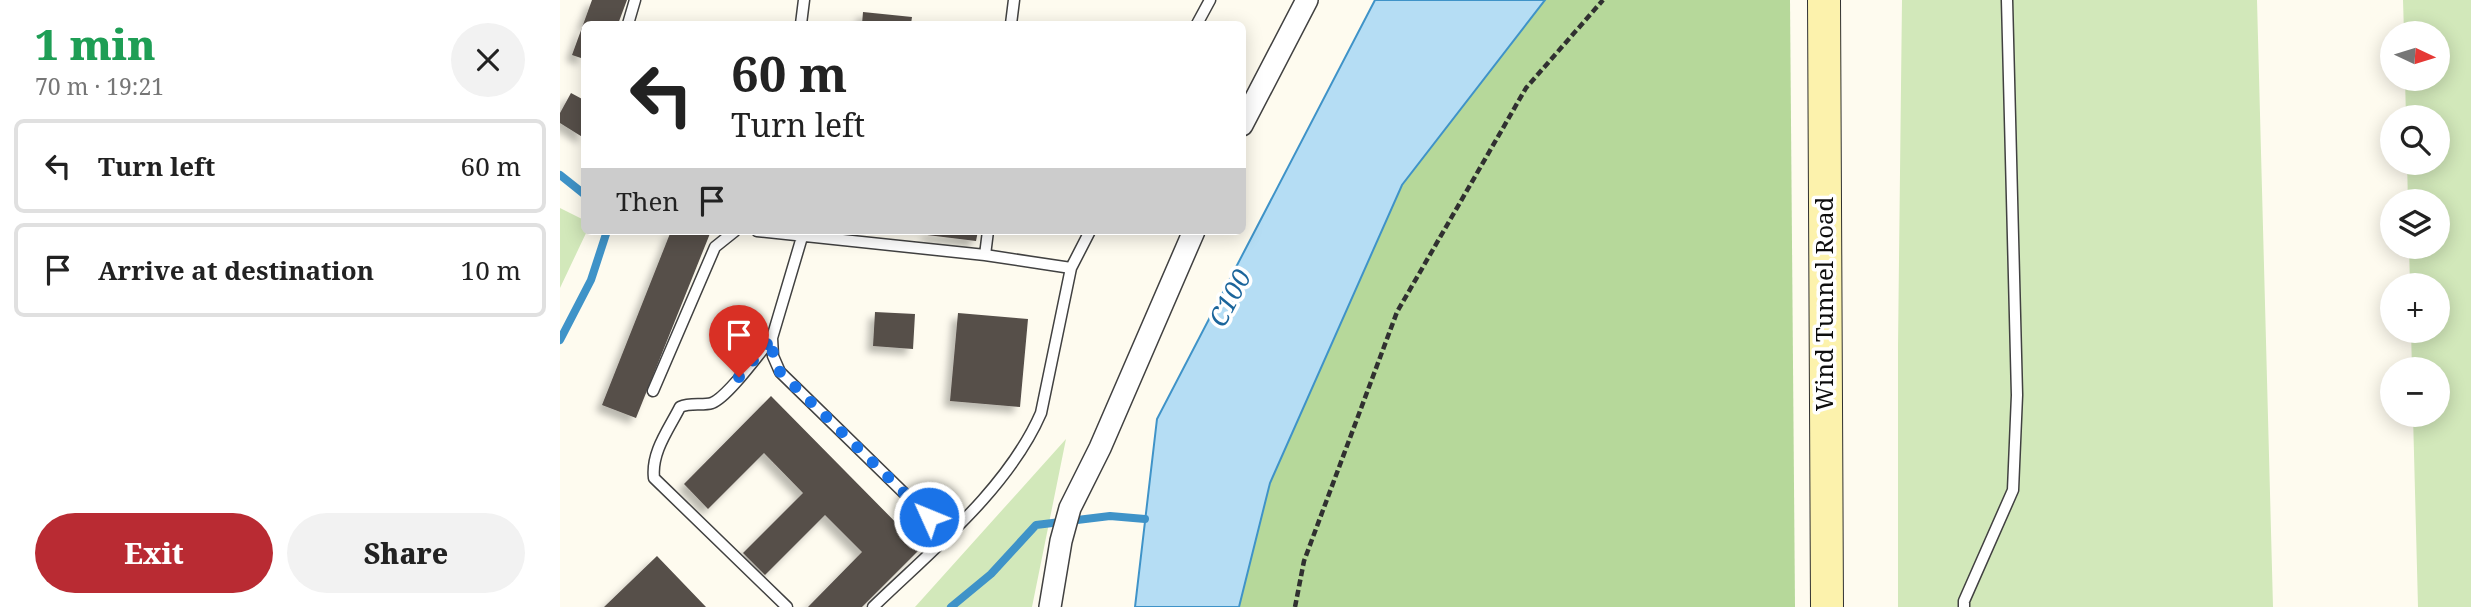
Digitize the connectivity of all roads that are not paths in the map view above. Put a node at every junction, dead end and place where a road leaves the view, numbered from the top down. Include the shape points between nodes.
1 (635, 0) edge
2 (804, 0) edge
3 (1014, 0) edge
4 (1210, 0) edge
5 (1307, 0) edge
6 (1824, 0) edge
7 (2007, 0) edge
8 (629, 21) edge
9 (802, 21) edge
10 (1011, 21) edge
11 (1199, 21) edge
12 (1246, 117) edge
13 (730, 235) edge
14 (793, 235) edge
15 (988, 235) edge
16 (1088, 235) edge
17 (1192, 235) edge
18 (802, 237) junction
19 (985, 255) junction
20 (1071, 268) junction
21 (772, 338) junction
22 (653, 391) dead end
23 (947, 535) junction
24 (787, 607) edge
25 (873, 607) edge
26 (1049, 607) edge
27 (1827, 607) edge
28 (1964, 607) edge

1 - 8 lane
2 - 9 lane
3 - 10 lane
4 - 11 lane
5 - 12 street
6 - 27 street, Wind Tunnel Road
7 - 28 lane via 2017,395 2013,490
13 - 22 lane via 715,247
14 - 18 lane
15 - 19 lane
16 - 20 lane
17 - 26 street via 1070,508
18 - 19 lane
18 - 21 lane
19 - 20 lane
20 - 23 lane via 1041,413 1033,431 1000,481
21 - 23 lane via 780,372
21 - 24 lane via 723,396 712,403 680,407 653,468 654,478
23 - 25 lane

